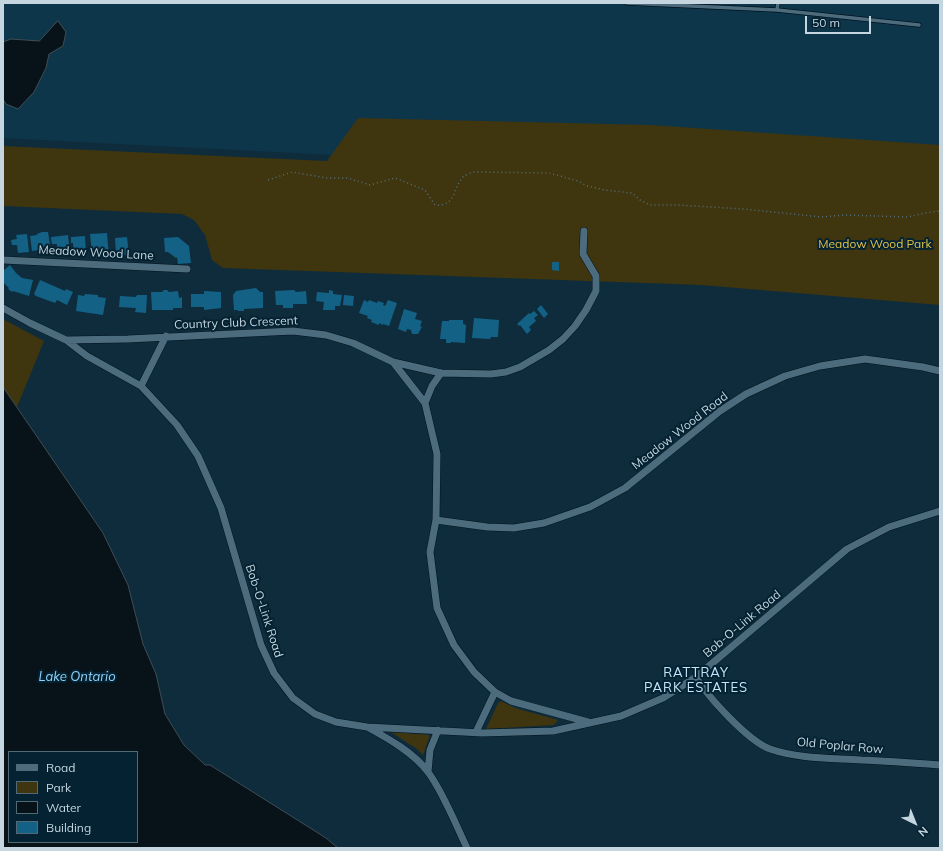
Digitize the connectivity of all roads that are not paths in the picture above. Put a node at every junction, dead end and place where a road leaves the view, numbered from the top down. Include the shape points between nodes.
1 (627, 3) edge
2 (778, 3) edge
3 (777, 10) junction
4 (919, 25) dead end
5 (584, 231) dead end
6 (3, 260) edge
7 (187, 269) dead end
8 (3, 308) edge
9 (166, 336) junction
10 (66, 340) junction
11 (393, 362) junction
12 (940, 371) edge
13 (441, 373) junction
14 (141, 386) junction
15 (425, 403) junction
16 (940, 511) edge
17 (436, 520) junction
18 (696, 678) junction
19 (494, 692) junction
20 (590, 723) junction
21 (367, 727) junction
22 (438, 730) junction
23 (476, 732) junction
24 (940, 765) edge
25 (428, 772) junction
26 (467, 848) edge

1 - 3 lane
2 - 3 lane
3 - 4 lane
5 - 13 street via 582,254 596,276 596,291 586,310 563,339 520,367 506,372
6 - 7 street, Meadow Wood Lane
8 - 10 street
9 - 10 street, Country Club Crescent
9 - 11 street, Country Club Crescent via 293,331 326,335 354,343
9 - 14 street
10 - 14 street, Bob-O-Link Road via 87,356
11 - 13 street
11 - 15 street, Country Club Crescent
12 - 17 street, Meadow Wood Road via 865,359 820,366 785,376 746,394 720,411 625,488 590,506 544,524 514,528
13 - 15 street
14 - 21 street, Bob-O-Link Road via 177,425 198,456 221,508 261,645 274,673 293,698 315,714 336,722
15 - 17 street, Country Club Crescent via 437,454
16 - 18 street, Bob-O-Link Road via 889,527 847,549
17 - 19 street, Country Club Crescent via 430,552 437,608 454,645 474,672
18 - 20 street, Bob-O-Link Road via 641,708 621,716
18 - 24 street, Old Poplar Row via 725,713 748,735 769,748 803,757
19 - 20 street, Country Club Crescent via 511,701
19 - 23 street
20 - 23 street, Bob-O-Link Road via 553,731
21 - 22 street, Bob-O-Link Road
21 - 25 street via 415,758
22 - 23 street, Bob-O-Link Road
22 - 25 street via 430,750
25 - 26 street

